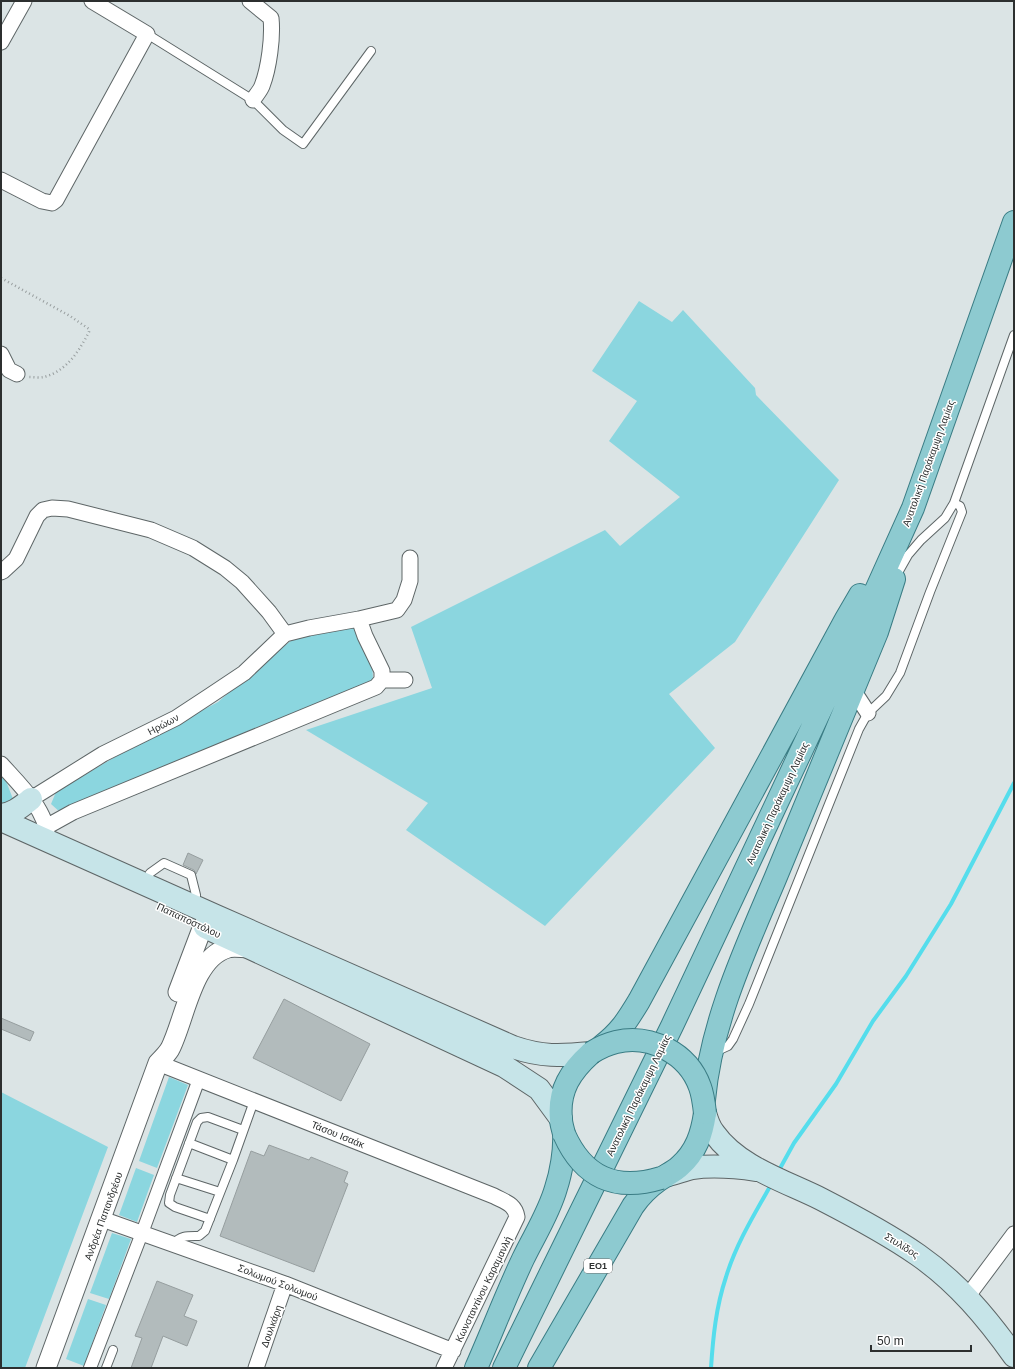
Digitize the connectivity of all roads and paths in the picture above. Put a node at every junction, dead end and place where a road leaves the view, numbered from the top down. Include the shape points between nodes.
1 (24, 1) edge
2 (92, 1) edge
3 (250, 1) edge
4 (147, 34) junction
5 (1, 42) edge
6 (371, 51) dead end
7 (253, 100) junction
8 (1, 180) edge
9 (1014, 222) edge
10 (1, 278) edge
11 (1014, 336) edge
12 (1, 354) edge
13 (16, 374) joint
14 (954, 503) junction
15 (913, 508) junction
16 (410, 558) dead end
17 (1, 572) edge
18 (894, 579) junction
19 (359, 620) junction
20 (285, 634) junction
21 (382, 680) junction
22 (404, 680) dead end
23 (853, 690) junction
24 (868, 713) junction
25 (1, 764) edge
26 (31, 799) junction
27 (1, 814) edge
28 (1, 820) edge
29 (1, 832) edge
30 (45, 839) junction
31 (150, 873) dead end
32 (196, 895) dead end
33 (209, 921) junction
34 (249, 948) junction
35 (597, 1050) junction
36 (712, 1053) junction
37 (158, 1063) junction
38 (198, 1079) junction
39 (254, 1101) junction
40 (704, 1107) junction
41 (562, 1126) junction
42 (243, 1130) junction
43 (189, 1143) junction
44 (233, 1160) junction
45 (761, 1171) junction
46 (664, 1176) junction
47 (176, 1178) junction
48 (220, 1192) junction
49 (516, 1210) joint
50 (102, 1219) junction
51 (210, 1219) junction
52 (142, 1233) junction
53 (1014, 1234) edge
54 (173, 1244) junction
55 (285, 1284) junction
56 (967, 1298) junction
57 (113, 1350) dead end
58 (453, 1351) junction
59 (1014, 1356) edge
60 (46, 1368) edge
61 (90, 1368) edge
62 (106, 1368) edge
63 (256, 1368) edge
64 (444, 1368) edge
65 (476, 1368) edge
66 (504, 1368) edge
67 (539, 1368) edge

1 - 5 street
2 - 4 street
3 - 7 street via 271,18 272,27 262,87
4 - 7 lane
4 - 8 street via 56,200 52,203 42,201
6 - 7 lane via 303,144 283,130
9 - 15 main road, Ανατολική Παράκαμψη Λαμίας
10 - 13 path via 89,329 81,349 61,369 44,377
11 - 14 lane
12 - 13 street via 9,370
14 - 18 lane via 944,518 908,555
14 - 24 lane via 960,506 962,512 900,673 886,696
15 - 18 main road
15 - 35 main road via 846,619 639,1002 620,1031
15 - 66 main road, Ανατολική Παράκαμψη Λαμίας via 672,1026
16 - 19 street via 410,581 404,600 397,610
17 - 20 street via 16,559 37,516 43,510 68,509 151,530 193,548 242,582
18 - 23 main road via 877,632
19 - 20 street
19 - 21 street via 382,671
20 - 26 street, Ηρώων via 244,673 176,718 103,754
21 - 22 street
21 - 30 street via 376,687 343,702 73,812
23 - 24 street
23 - 36 main road via 730,988
24 - 36 lane via 859,729 740,1025 728,1046
25 - 26 street
26 - 27 main road via 17,810
26 - 30 street via 41,814
28 - 30 main road, Παπαποστόλου
29 - 30 main road, Παπαποστόλου
30 - 33 main road, Παπαποστόλου
31 - 32 lane via 164,863 191,875
33 - 34 main road, Παπαποστόλου
33 - 35 main road, Παπαποστόλου via 311,958 531,1053 553,1055
33 - 37 street, Ανδρέα Παπανδρέου via 158,1046
34 - 37 street, Ανδρέα Παπανδρέου via 229,947 205,963 170,1049
34 - 41 main road, Παπαποστόλου via 504,1066 539,1089 555,1109
35 - 40 main road, ΕΟ1, bridge via 616,1042 631,1040 645,1041 666,1048 684,1061 693,1073 700,1086
35 - 41 main road, ΕΟ1 via 577,1066 567,1082 561,1100
36 - 40 main road
37 - 38 street, Τάσου Ισαάκ
37 - 50 street, Ανδρέα Παπανδρέου
38 - 39 street, Τάσου Ισαάκ
38 - 52 street
39 - 42 lane
39 - 49 street, Τάσου Ισαάκ via 494,1196
40 - 45 main road, Στυλίδος / ΕΟ1 via 714,1133 722,1143
40 - 46 main road, ΕΟ1 via 703,1129 698,1143 680,1167
41 - 46 main road, ΕΟ1, bridge via 571,1149 581,1163 595,1173 627,1184 644,1183
41 - 65 main road, ΕΟ1 via 561,1170 556,1188
42 - 43 lane via 208,1117 201,1118 196,1122
42 - 44 lane
43 - 44 lane
43 - 47 lane
44 - 48 lane
45 - 46 main road, Στυλίδος / ΕΟ1 via 710,1167 691,1168
45 - 56 main road, Στυλίδος / ΕΟ1 via 891,1237 932,1265
46 - 67 main road, ΕΟ1 via 633,1206
47 - 48 lane
47 - 51 lane via 170,1203
48 - 51 lane
49 - 58 street, Κωνσταντίνου Καραμανλή via 517,1217
50 - 52 street, Σολωμού Σολωμού
50 - 60 street, Ανδρέα Παπανδρέου
51 - 54 lane via 199,1236 178,1238
52 - 54 street, Σολωμού Σολωμού
52 - 61 street
53 - 56 street
54 - 55 street, Σολωμού Σολωμού
55 - 58 street, Σολωμού Σολωμού
55 - 63 street, Δουλκάρη
56 - 59 main road, Στυλίδος / ΕΟ1
57 - 62 lane
58 - 64 street, Κωνσταντίνου Καραμανλή

